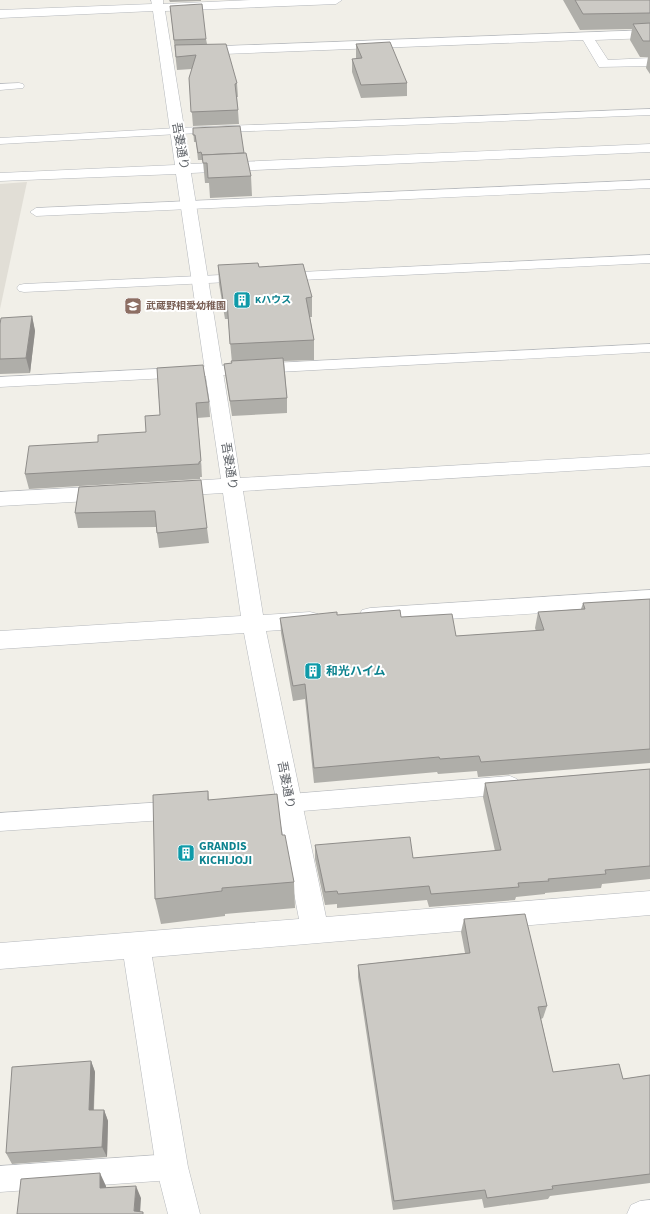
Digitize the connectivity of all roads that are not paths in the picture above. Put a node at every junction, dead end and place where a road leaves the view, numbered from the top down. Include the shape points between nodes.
1 (336, 0) edge
2 (271, 1) edge
3 (157, 4) edge
4 (0, 14) edge
5 (650, 34) edge
6 (587, 37) junction
7 (165, 53) junction
8 (650, 62) edge
9 (19, 86) dead end
10 (0, 87) edge
11 (650, 112) edge
12 (178, 131) junction
13 (0, 141) edge
14 (650, 148) edge
15 (184, 168) junction
16 (0, 177) edge
17 (650, 184) edge
18 (188, 205) junction
19 (36, 212) dead end
20 (650, 259) edge
21 (272, 277) edge
22 (256, 278) edge
23 (200, 280) junction
24 (24, 288) dead end
25 (650, 348) edge
26 (215, 371) junction
27 (0, 382) edge
28 (650, 460) edge
29 (232, 485) junction
30 (155, 490) edge
31 (124, 492) edge
32 (0, 499) edge
33 (650, 598) edge
34 (253, 624) junction
35 (0, 640) edge
36 (532, 783) edge
37 (290, 803) junction
38 (258, 805) edge
39 (196, 809) edge
40 (0, 822) edge
41 (650, 903) edge
42 (315, 930) junction
43 (136, 945) junction
44 (0, 956) edge
45 (172, 1167) junction
46 (0, 1179) edge
47 (650, 1213) edge
48 (184, 1214) edge
49 (640, 1214) edge

1 - 2 street
2 - 3 street
3 - 4 street
3 - 7 street, 吾妻通り
5 - 6 street
6 - 7 street
6 - 8 street via 604,64
7 - 12 street, 吾妻通り
9 - 10 lane
11 - 12 lane
12 - 13 lane
12 - 15 street, 吾妻通り
14 - 15 street
15 - 16 street
15 - 18 street, 吾妻通り
17 - 18 lane
18 - 19 lane
18 - 23 street, 吾妻通り
20 - 21 lane
22 - 23 lane
23 - 24 lane
23 - 26 street, 吾妻通り
25 - 26 lane
26 - 27 lane
26 - 29 street, 吾妻通り
28 - 29 street
29 - 30 street
29 - 34 street, 吾妻通り
31 - 32 street
33 - 34 street
34 - 35 street
34 - 37 street, 吾妻通り
36 - 37 lane
37 - 38 lane
37 - 42 street, 吾妻通り
39 - 40 lane
41 - 42 street
42 - 43 street
43 - 44 street
43 - 45 street
45 - 46 lane
45 - 48 street
47 - 49 lane

